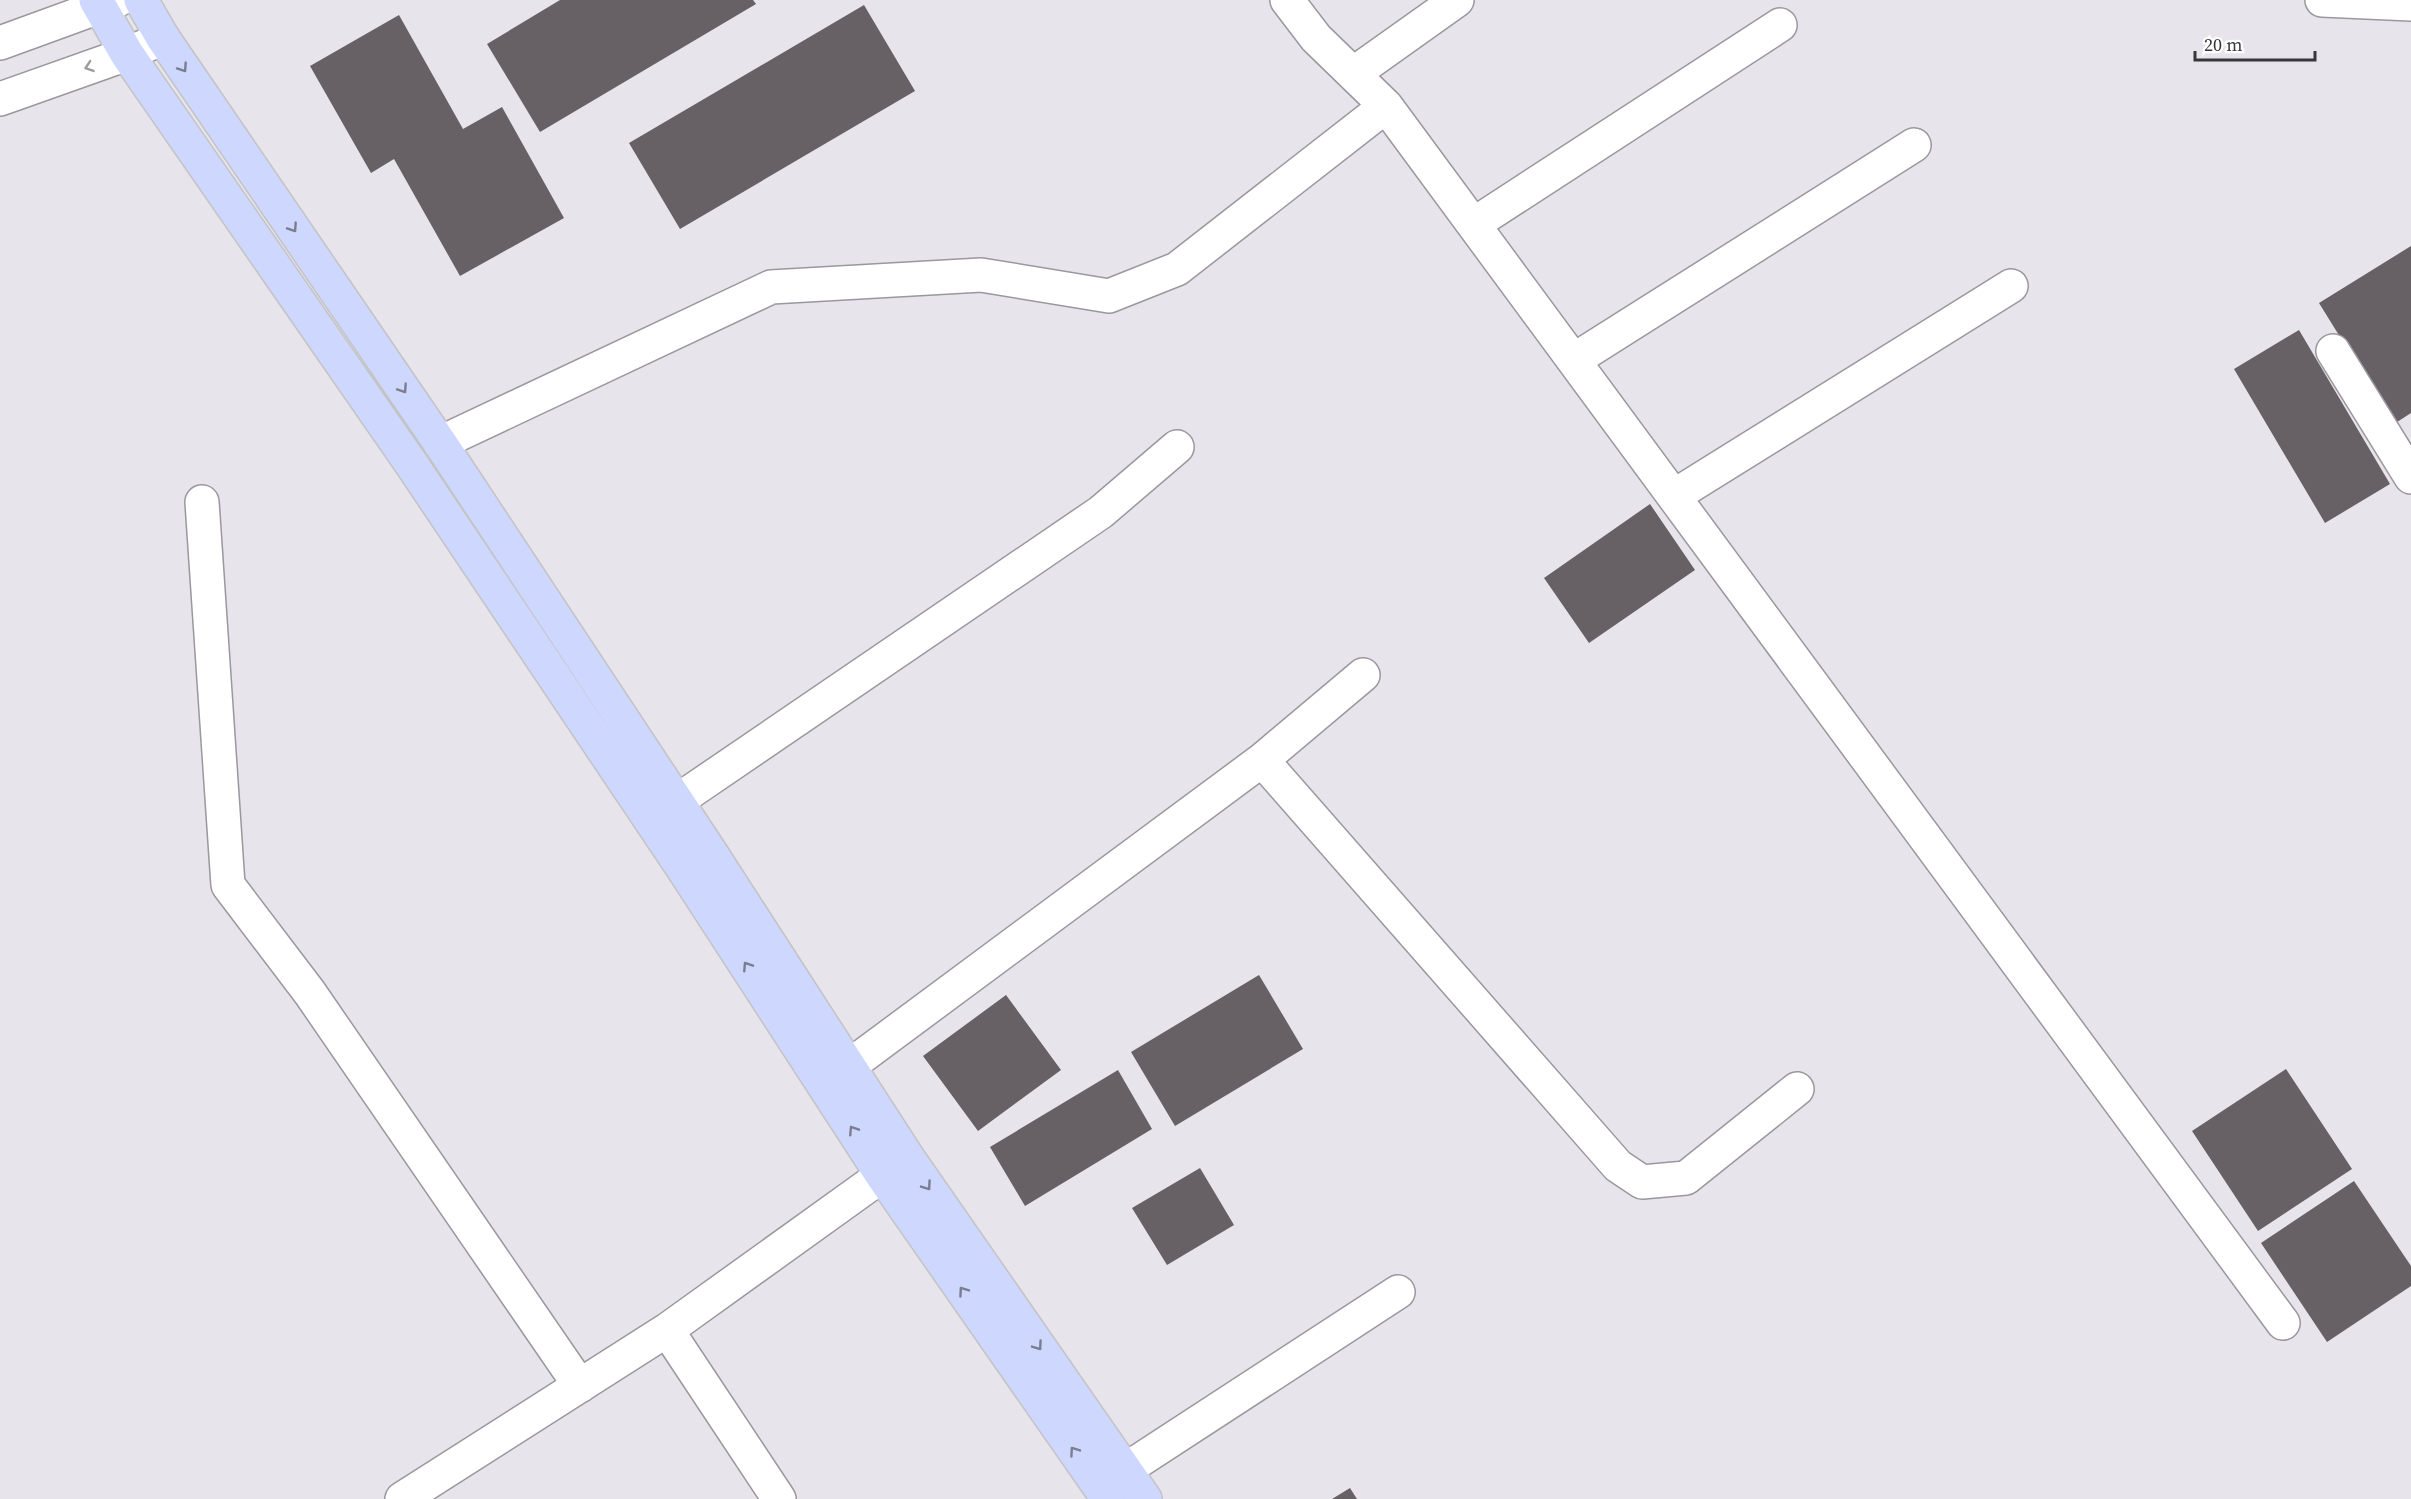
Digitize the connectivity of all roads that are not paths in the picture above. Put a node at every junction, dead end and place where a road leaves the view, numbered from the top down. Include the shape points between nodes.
1 (141, 0) edge
2 (1287, 0) edge
3 (1457, 0) edge
4 (2322, 0) edge
5 (104, 2) edge
6 (2411, 4) edge
7 (1780, 25) dead end
8 (163, 38) junction
9 (0, 42) edge
10 (127, 54) junction
11 (1353, 74) junction
12 (0, 99) edge
13 (1386, 106) junction
14 (1914, 145) dead end
15 (1474, 224) junction
16 (2011, 286) dead end
17 (2333, 351) dead end
18 (1574, 360) junction
19 (1177, 447) dead end
20 (443, 448) junction
21 (410, 462) junction
22 (2411, 477) edge
23 (1674, 496) junction
24 (202, 502) dead end
25 (1363, 675) dead end
26 (1262, 760) junction
27 (676, 801) junction
28 (838, 1069) junction
29 (1797, 1089) dead end
30 (895, 1166) junction
31 (1398, 1292) dead end
32 (2283, 1323) dead end
33 (667, 1330) junction
34 (580, 1386) junction
35 (1125, 1470) junction
36 (402, 1499) edge
37 (779, 1499) edge
38 (1108, 1499) edge
39 (1145, 1499) edge

1 - 8 main road
2 - 11 street via 1316,38
3 - 11 street
4 - 6 street
5 - 9 street
5 - 10 main road
7 - 15 street
8 - 10 street
8 -> 20 main road
10 -> 12 street
10 - 21 main road
11 - 13 street
13 - 15 street
13 - 20 street via 1177,269 1109,296 981,274 771,287
14 - 18 street
15 - 18 street
16 - 23 street
17 - 22 street
18 - 23 street
19 - 27 street via 1101,512
20 - 21 main road
20 - 27 main road
20 - 28 main road
28 -> 21 main road via 682,867
23 - 32 street
24 - 34 street via 228,885 310,993
25 - 26 street
26 - 28 street
26 - 29 street via 1618,1166 1642,1182 1686,1178
27 - 28 main road
28 - 30 main road
30 - 33 street
30 -> 35 main road
38 -> 30 main road
31 - 35 street
33 - 34 street
33 - 37 street
34 - 36 street
35 - 39 main road

